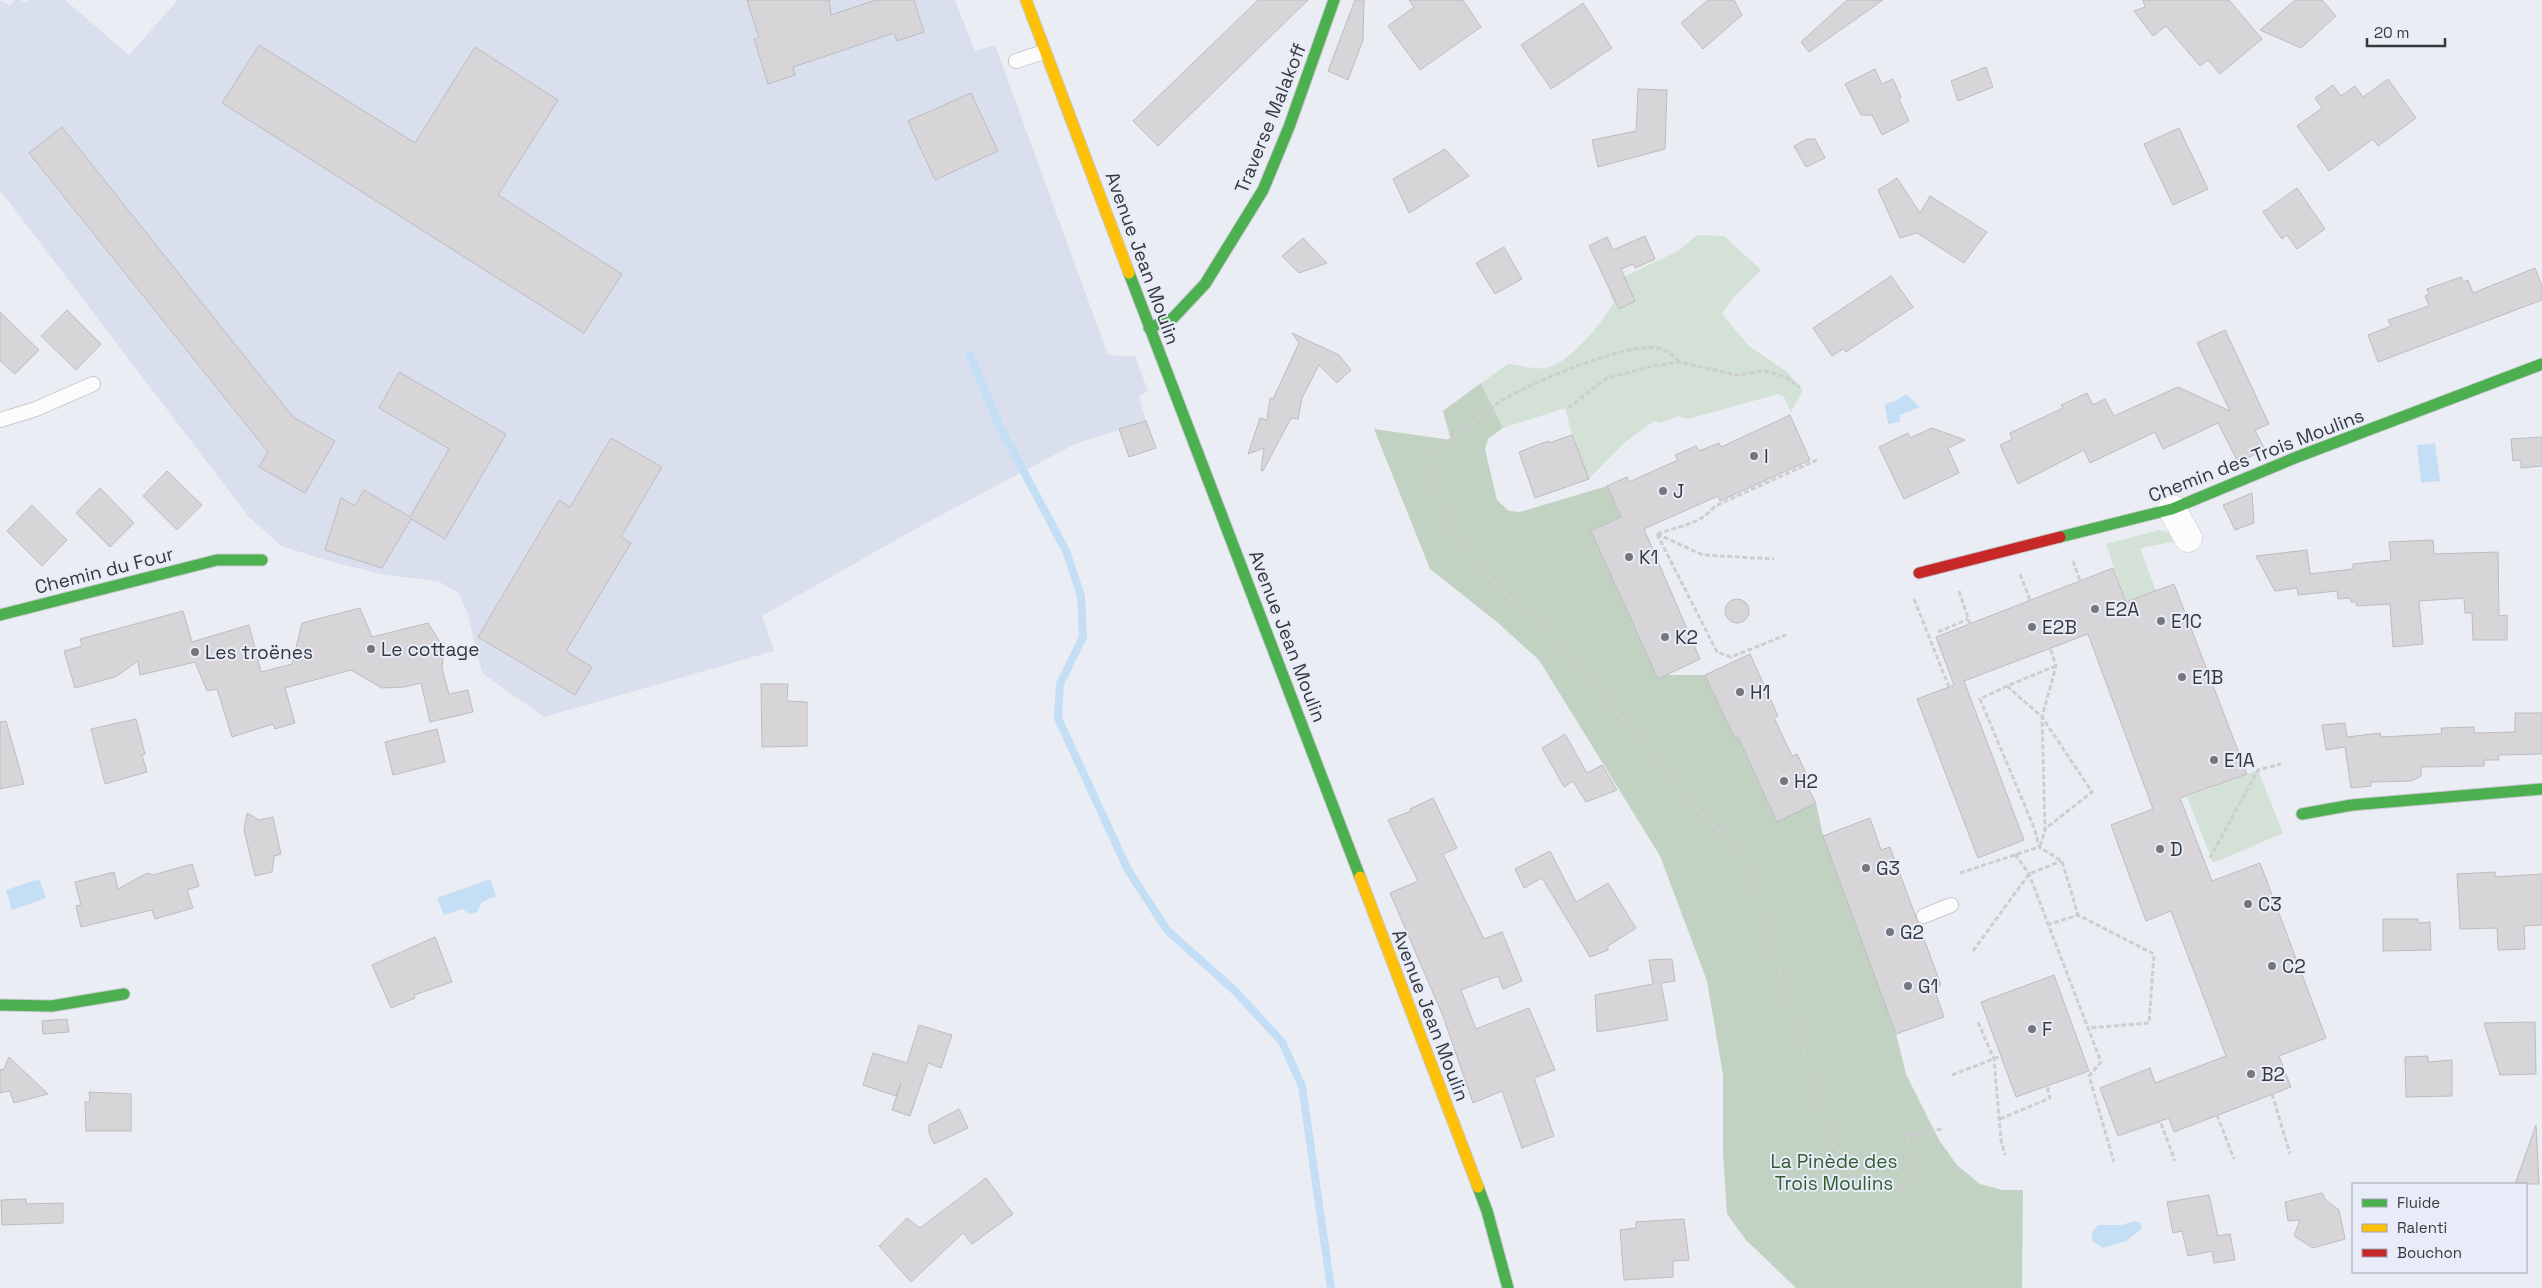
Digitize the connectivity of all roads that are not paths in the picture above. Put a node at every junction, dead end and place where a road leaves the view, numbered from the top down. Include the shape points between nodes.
1 (1026, 0) edge
2 (1334, 0) edge
3 (1044, 52) junction
4 (1016, 61) dead end
5 (1149, 328) junction
6 (2542, 364) edge
7 (93, 384) dead end
8 (0, 420) edge
9 (2172, 509) junction
10 (2188, 538) dead end
11 (262, 560) dead end
12 (1919, 573) dead end
13 (0, 615) edge
14 (2542, 789) edge
15 (2302, 814) dead end
16 (1951, 905) dead end
17 (1924, 916) dead end
18 (124, 994) dead end
19 (0, 1005) edge
20 (1508, 1288) edge

1 - 3 street, Avenue Jean Moulin
2 - 5 street, Traverse Malakoff via 1263,190 1205,284 1174,318
3 - 4 lane
3 - 5 street, Avenue Jean Moulin via 1105,205
5 - 20 street, Avenue Jean Moulin via 1196,443 1487,1211
6 - 9 street, Chemin des Trois Moulins via 2297,457
7 - 8 lane via 36,410
9 - 10 street
9 - 12 street, Chemin des Trois Moulins
11 - 13 street, Chemin du Four via 216,560
14 - 15 street via 2352,805
16 - 17 lane
18 - 19 street via 52,1006

